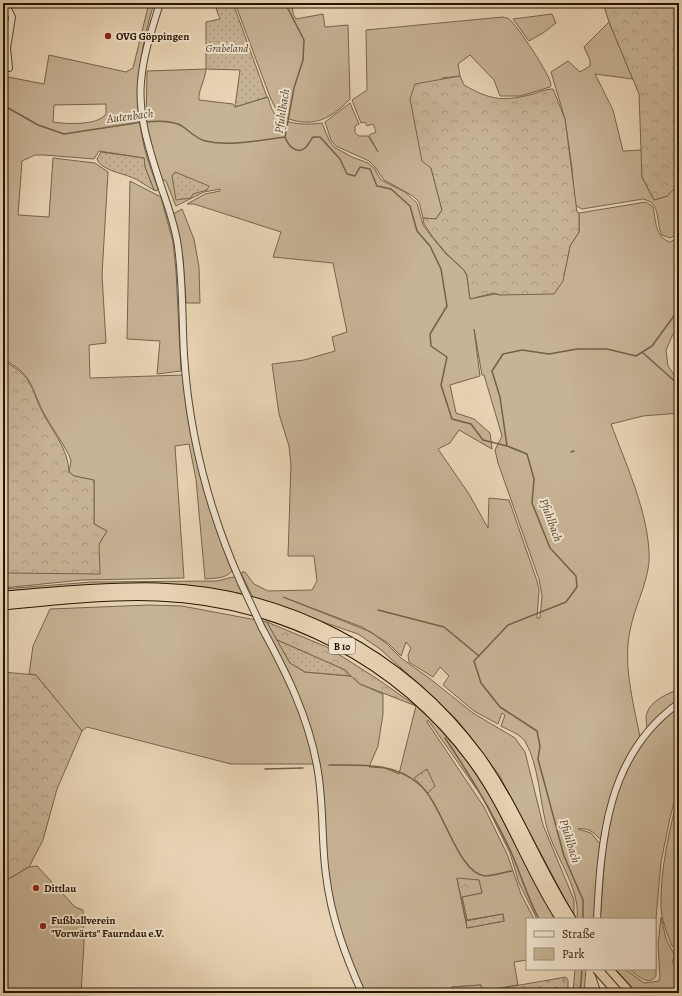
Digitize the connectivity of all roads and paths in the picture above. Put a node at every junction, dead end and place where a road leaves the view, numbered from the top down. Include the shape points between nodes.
1 (5, 3) edge
2 (160, 3) edge
3 (8, 68) dead end
4 (3, 596) edge
5 (3, 605) edge
6 (679, 703) edge
7 (561, 913) edge
8 (597, 918) edge
9 (598, 970) edge
10 (599, 970) edge
11 (609, 970) edge
12 (625, 992) edge
13 (362, 993) edge
14 (605, 993) edge

1 - 3 street via 12,17 7,48
2 - 13 street, bridge via 149,39 141,82 142,114 178,245 182,275 184,356 199,460 220,533 262,628 294,691 313,745 319,777 329,899 343,948
4 - 7 highway, B 10 via 124,588 207,592 285,611 309,620 353,643 415,686 462,734 506,798
5 - 7 highway, B 10 via 138,596 205,600 291,622 349,650 383,671 413,696 442,723 465,751 500,803
6 - 8 street via 646,734 617,784 606,826
9 - 14 street
10 - 12 highway, bridge
11 - 12 highway

